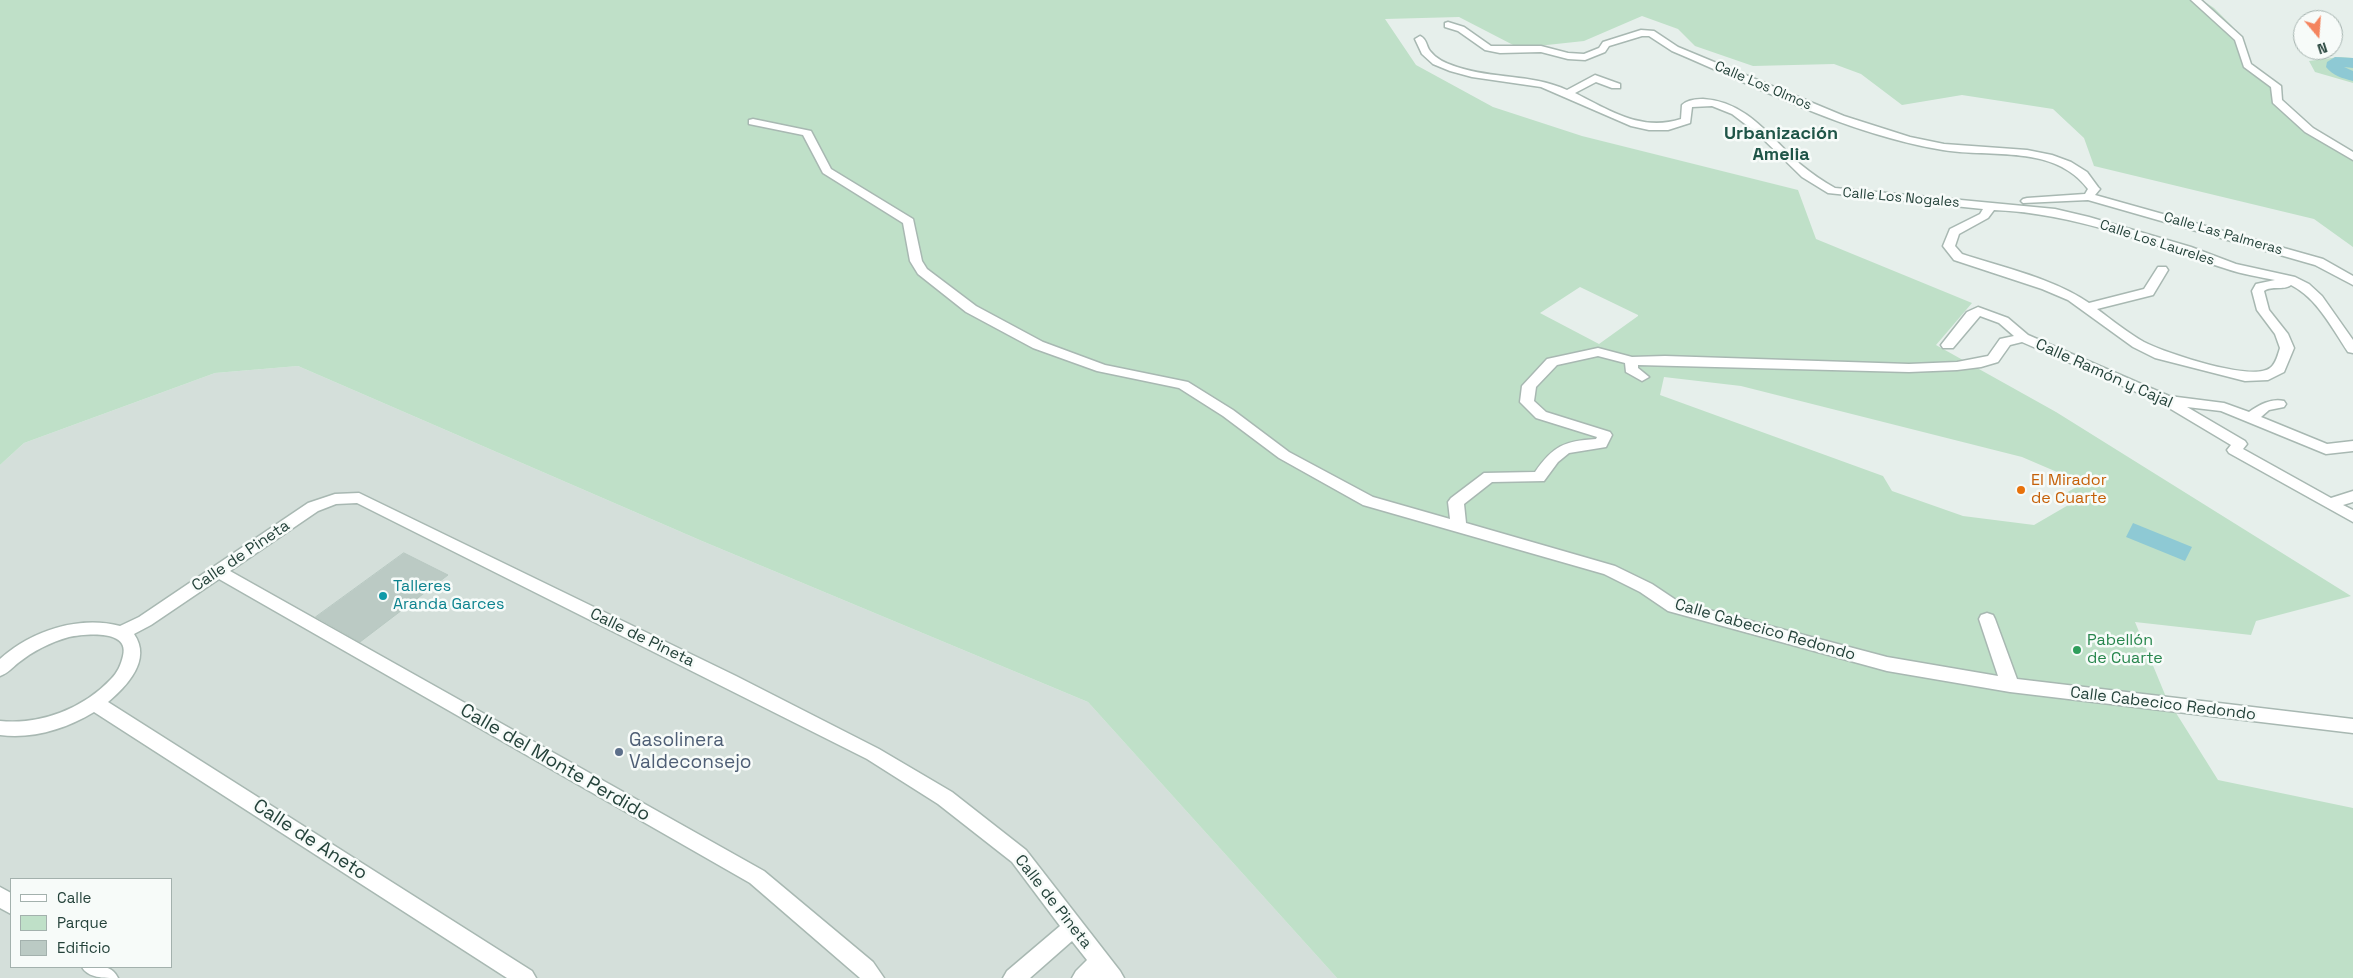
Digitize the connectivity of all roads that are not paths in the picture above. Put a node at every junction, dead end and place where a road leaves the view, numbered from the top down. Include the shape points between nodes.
1 (2195, 0) edge
2 (1448, 25) dead end
3 (1630, 36) junction
4 (1420, 40) dead end
5 (1662, 42) junction
6 (1616, 86) dead end
7 (1566, 94) junction
8 (753, 122) dead end
9 (2350, 153) edge
10 (2088, 197) junction
11 (1990, 206) junction
12 (2162, 270) dead end
13 (2353, 281) edge
14 (2318, 299) junction
15 (2088, 308) junction
16 (2023, 338) junction
17 (1948, 345) dead end
18 (2353, 349) edge
19 (1632, 361) junction
20 (1642, 377) dead end
21 (2164, 399) junction
22 (2279, 404) dead end
23 (2251, 417) junction
24 (2353, 446) edge
25 (2353, 496) edge
26 (2330, 504) junction
27 (2353, 517) edge
28 (1458, 526) junction
29 (219, 572) junction
30 (1987, 619) dead end
31 (122, 633) junction
32 (0, 669) edge
33 (2010, 685) junction
34 (95, 703) junction
35 (2353, 726) edge
36 (0, 728) edge
37 (0, 896) edge
38 (10, 904) edge
39 (1074, 927) junction
40 (1100, 962) junction
41 (93, 968) edge
42 (107, 978) edge
43 (525, 978) edge
44 (873, 978) edge
45 (1014, 978) edge
46 (1083, 978) edge
47 (1113, 978) edge

1 - 9 street via 2239,39 2247,65 2276,86 2277,101 2309,130
2 - 3 street, Calle Los Olmos via 1488,48 1541,49 1568,56 1585,57 1602,50 1606,44
3 - 5 street via 1648,44
3 - 5 street, Calle Los Olmos via 1651,33
4 - 7 street, Calle Los Nogales via 1427,54 1459,71 1542,84
5 - 10 street, Calle Los Olmos via 1876,132 1939,146 2045,156 2066,162 2089,178 2094,189
6 - 7 street via 1595,78
7 - 11 street, Calle Los Nogales via 1650,128 1676,126 1686,121 1687,105 1694,102 1721,106 1735,111 1811,179 1832,192
8 - 28 street, Calle Cabecico Redondo via 807,133 828,170 909,221 916,261 922,270 971,309 1038,345 1102,368 1183,385 1228,413 1284,455 1368,501
10 - 11 street
10 - 13 street, Calle Las Palmeras via 2319,262
11 - 14 street, Calle Los Laureles via 2018,207 2085,219 2232,267 2291,280
11 - 15 street via 1984,216 1954,232 1949,246 1958,257 2046,286
12 - 15 street via 2149,292
14 - 15 street via 2289,285 2260,287 2258,291 2263,310 2287,348 2279,369 2268,376 2245,377 2160,354 2138,344
14 - 18 street
16 - 17 street via 2014,326 1978,311 1972,314
16 - 19 street via 2005,342 1993,358 1957,366 1909,368
16 - 21 street, Calle Ramón y Cajal
19 - 20 street via 1631,369
19 - 28 street via 1598,352 1552,362 1529,386 1527,402 1541,415 1605,435 1601,444 1575,445 1555,454 1539,477 1489,477 1456,502
21 - 23 street via 2224,407
21 - 26 street, Calle Ramón y Cajal via 2240,444 2234,450
22 - 23 street via 2265,407
23 - 24 street via 2326,449
25 - 26 street
26 - 27 street, Calle Ramón y Cajal
28 - 33 street, Calle Cabecico Redondo via 1609,570 1646,588 1674,607 1887,664
29 - 31 street, Calle de Pineta
29 - 39 street, Calle de Pineta via 313,507 335,499 359,498 873,754 945,798 1019,856
29 - 44 street, Calle del Monte Perdido via 757,877
30 - 33 street
31 - 32 street via 108,628 67,632 23,651
31 - 34 street via 132,645 131,662 124,676
33 - 35 street, Calle Cabecico Redondo
34 - 36 street via 36,728
34 - 43 street, Calle de Aneto
37 - 38 street
39 - 40 street, Calle de Pineta
39 - 45 street
40 - 46 street
40 - 47 street, Calle de Pineta
41 - 42 street

